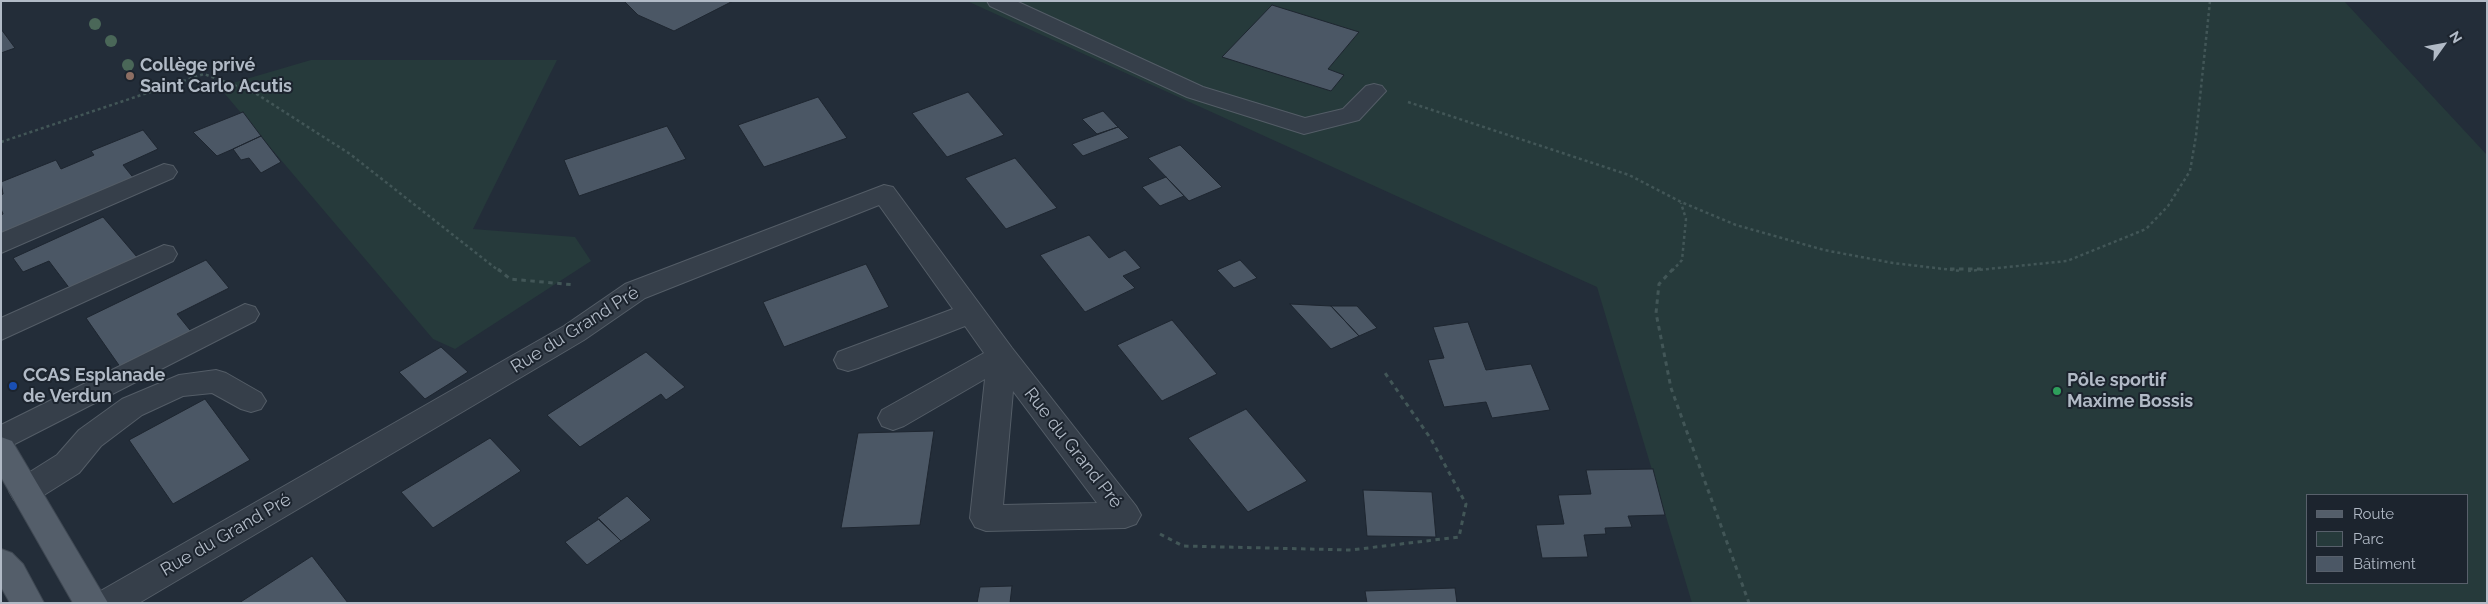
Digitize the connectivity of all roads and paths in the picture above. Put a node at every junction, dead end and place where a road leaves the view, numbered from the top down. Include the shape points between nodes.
1 (998, 1) edge
2 (2210, 1) edge
3 (1374, 91) joint
4 (1, 142) edge
5 (164, 172) dead end
6 (1680, 202) junction
7 (1, 244) edge
8 (164, 254) dead end
9 (636, 291) junction
10 (971, 313) junction
11 (245, 314) dead end
12 (1, 330) edge
13 (1002, 356) junction
14 (848, 360) dead end
15 (1384, 373) dead end
16 (251, 401) dead end
17 (893, 418) dead end
18 (1, 439) edge
19 (1, 449) edge
20 (25, 491) junction
21 (1124, 515) junction
22 (1, 563) edge
23 (27, 603) edge
24 (91, 603) edge
25 (109, 603) edge
26 (1748, 603) edge

1 - 3 street via 1195,92 1304,126 1351,115
2 - 6 path via 2190,171 2168,206 2146,229 2109,246 2067,261 1964,271 1893,263 1824,250 1736,225
3 - 6 path via 1629,174
4 - 9 path via 204,74 255,93 350,154 510,279
5 - 7 street
6 - 26 path via 1686,219 1682,260 1659,284 1656,313 1671,388
8 - 12 street
9 - 10 street, Rue du Grand Pré via 884,193
9 - 25 street, Rue du Grand Pré via 565,338
10 - 13 street, Rue du Grand Pré
10 - 14 street
11 - 18 street
13 - 17 street
13 - 21 street, Rue du Grand Pré
13 - 21 street, Rue du Grand Pré via 986,518
15 - 21 path via 1431,439 1466,504 1459,537 1351,550 1183,546
16 - 20 street via 216,381 179,386 132,407 90,438 68,464
19 - 20 main road
20 - 24 main road
22 - 23 main road

